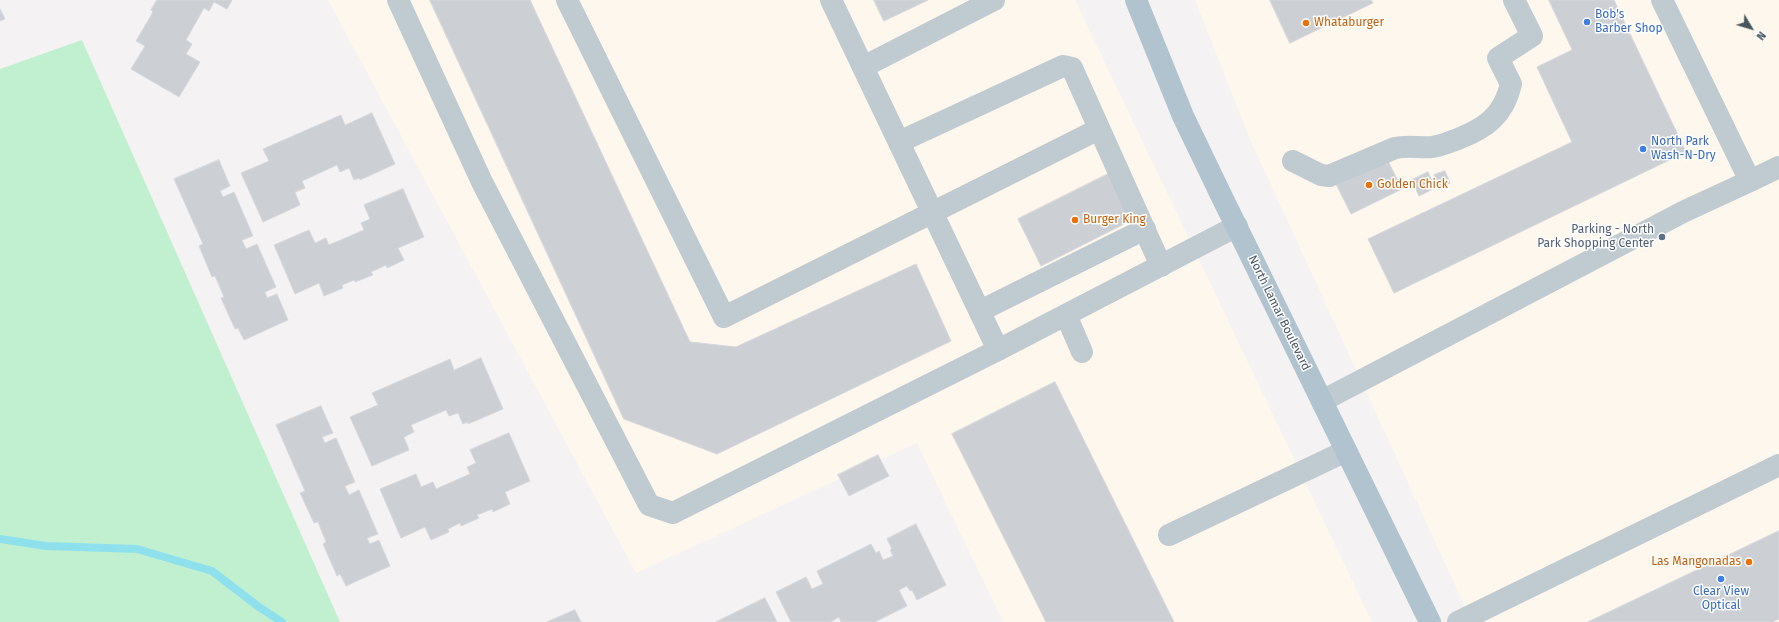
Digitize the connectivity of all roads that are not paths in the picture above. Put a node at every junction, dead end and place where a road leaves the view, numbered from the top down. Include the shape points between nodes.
1 (398, 0) edge
2 (567, 0) edge
3 (831, 0) edge
4 (1136, 0) edge
5 (1514, 0) edge
6 (1662, 0) edge
7 (987, 2) edge
8 (863, 68) junction
9 (1099, 129) junction
10 (899, 142) junction
11 (1293, 161) dead end
12 (1779, 167) edge
13 (1750, 181) junction
14 (932, 212) junction
15 (1237, 226) junction
16 (1145, 229) junction
17 (1161, 266) junction
18 (980, 311) junction
19 (1066, 315) junction
20 (998, 350) junction
21 (1082, 352) dead end
22 (1322, 401) junction
23 (1346, 451) junction
24 (1779, 465) edge
25 (1169, 535) dead end
26 (1430, 622) edge
27 (1458, 622) edge

1 - 20 lane via 482,182 649,505 673,513
2 - 14 lane via 724,316
3 - 8 lane
4 - 15 main road, North Lamar Boulevard via 1183,116
5 - 11 lane via 1532,36 1498,58 1511,84 1506,102 1486,125 1468,135 1437,146 1395,148 1329,176 1321,175
6 - 13 lane
7 - 8 lane
8 - 10 lane
9 - 10 lane via 1072,68 1063,66
9 - 14 lane
9 - 16 lane
10 - 14 lane
12 - 13 lane
13 - 22 lane via 1685,210
14 - 18 lane
15 - 17 lane
15 - 22 main road, North Lamar Boulevard
16 - 17 lane
16 - 18 lane
17 - 19 lane
18 - 20 lane
19 - 20 lane
19 - 21 lane
22 - 23 main road, North Lamar Boulevard
23 - 25 lane
23 - 26 main road, North Lamar Boulevard
24 - 27 lane

